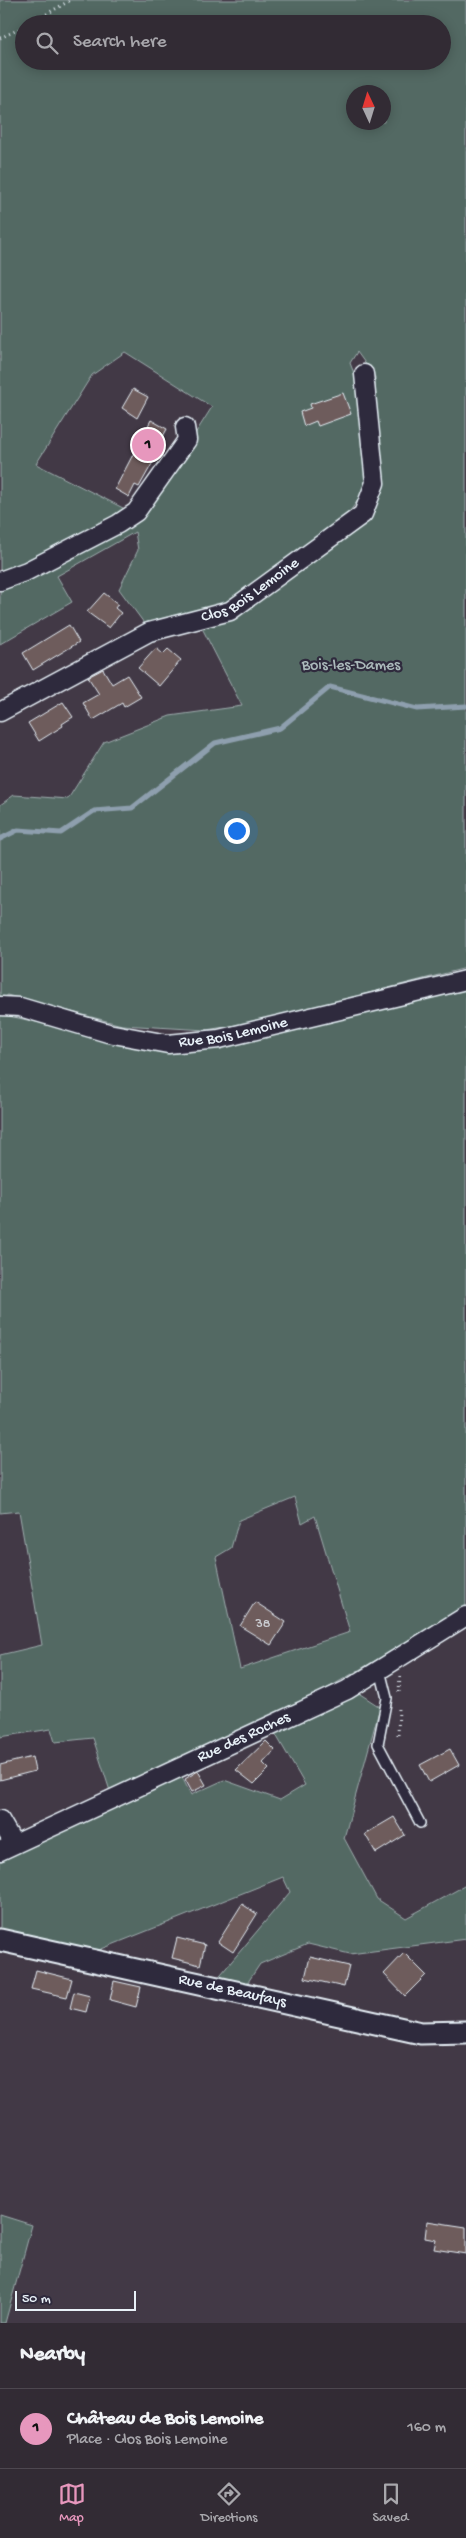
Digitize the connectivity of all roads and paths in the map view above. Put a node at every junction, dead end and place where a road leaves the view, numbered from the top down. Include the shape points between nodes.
1 (71, 0) edge
2 (45, 15) edge
3 (15, 30) edge
4 (0, 38) edge
5 (364, 374) dead end
6 (185, 427) dead end
7 (0, 581) edge
8 (0, 712) edge
9 (466, 980) edge
10 (0, 1006) edge
11 (466, 1616) edge
12 (380, 1670) junction
13 (0, 1820) edge
14 (420, 1823) dead end
15 (7, 1848) edge
16 (0, 1940) edge
17 (466, 2032) edge

1 - 2 path
3 - 4 path
5 - 8 street, Clos Bois Lemoine via 375,483 363,514 230,611 149,632
6 - 7 street via 186,440 136,512 118,524
9 - 10 street, Rue Bois Lemoine via 219,1039 168,1044 108,1033 20,1008
11 - 12 street, Rue des Roches
12 - 14 lane via 387,1698 378,1744
12 - 15 street, Rue des Roches via 347,1690
13 - 15 street, Rue des Roches
16 - 17 street, Rue de Beaufays via 421,2033

